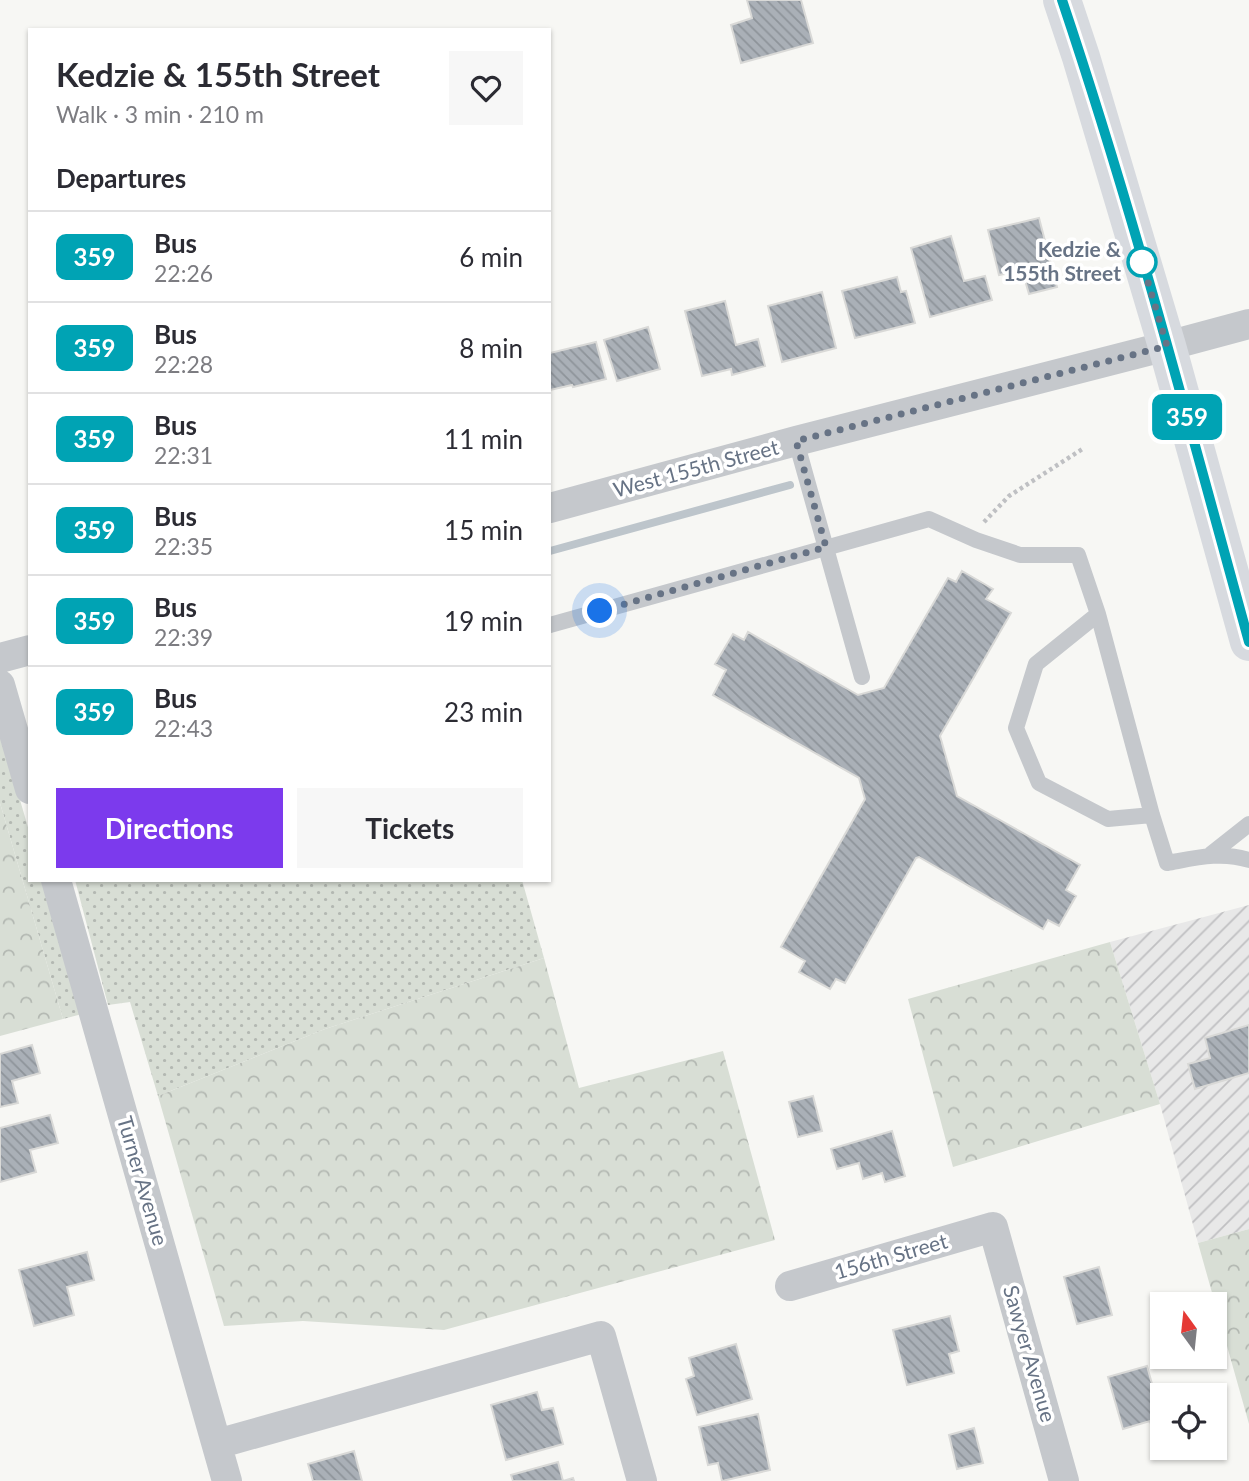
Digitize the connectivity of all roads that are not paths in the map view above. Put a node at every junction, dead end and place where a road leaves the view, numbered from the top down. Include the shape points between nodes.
1 (1062, 0) edge
2 (1249, 324) edge
3 (1167, 346) junction
4 (796, 441) junction
5 (551, 508) edge
6 (826, 547) junction
7 (1098, 614) junction
8 (551, 625) edge
9 (1249, 642) edge
10 (28, 651) edge
11 (0, 658) edge
12 (862, 677) dead end
13 (0, 685) edge
14 (28, 782) edge
15 (1152, 815) junction
16 (1249, 824) edge
17 (1211, 854) junction
18 (1249, 860) edge
19 (57, 882) edge
20 (993, 1227) joint
21 (790, 1286) dead end
22 (217, 1444) junction
23 (228, 1481) edge
24 (642, 1481) edge
25 (1064, 1481) edge

1 - 3 main road
2 - 3 street, West 155th Street
3 - 4 street, West 155th Street
3 - 9 main road
4 - 5 street, West 155th Street
4 - 6 lane
6 - 7 lane via 929,519 1020,555 1078,555
6 - 8 lane
6 - 12 lane
7 - 15 lane
7 - 15 lane via 1036,664 1016,728 1039,783 1108,819
10 - 11 street
13 - 14 street
15 - 17 lane via 1167,863
16 - 17 lane
17 - 18 lane
19 - 22 street, Turner Avenue
20 - 21 street, 156th Street
20 - 25 street, Sawyer Avenue
22 - 23 street, Turner Avenue
22 - 24 street via 601,1336

